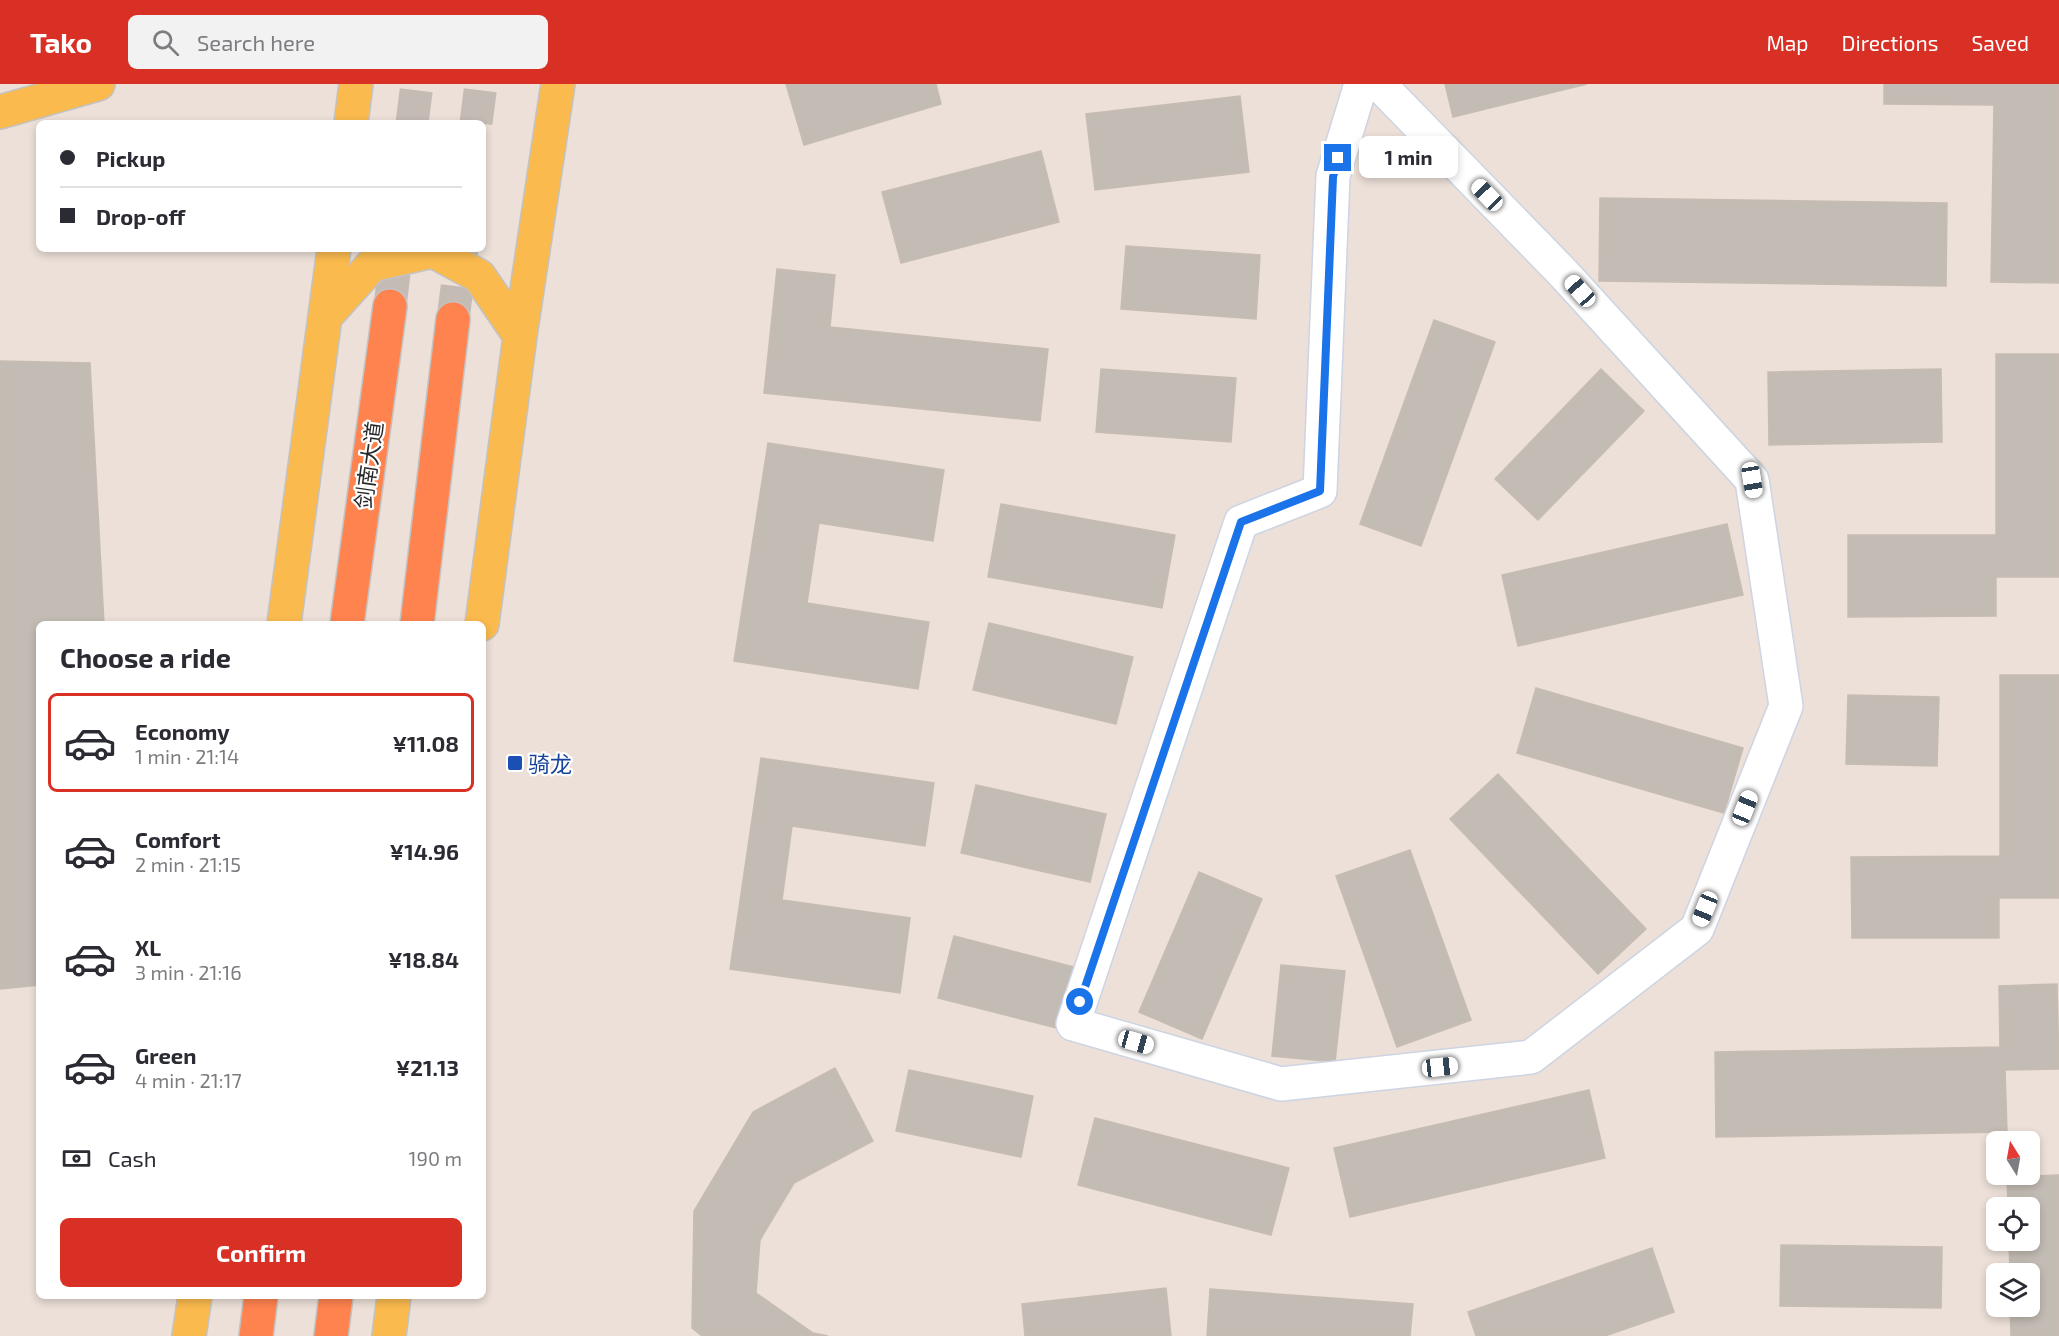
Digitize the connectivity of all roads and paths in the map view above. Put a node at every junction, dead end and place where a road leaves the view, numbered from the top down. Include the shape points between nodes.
1 (98, 84) edge
2 (356, 84) edge
3 (558, 84) edge
4 (1361, 84) edge
5 (1379, 84) edge
6 (0, 112) edge
7 (351, 120) edge
8 (334, 252) edge
9 (429, 252) edge
10 (435, 252) edge
11 (390, 306) tunnel mouth
12 (325, 317) junction
13 (453, 318) tunnel mouth
14 (520, 336) junction
15 (284, 621) edge
16 (346, 621) edge
17 (417, 621) edge
18 (482, 621) edge
19 (195, 1299) edge
20 (261, 1299) edge
21 (336, 1299) edge
22 (394, 1299) edge
23 (189, 1336) edge
24 (256, 1336) edge
25 (331, 1336) edge
26 (389, 1336) edge

1 - 6 main road
2 - 7 main road
3 - 14 main road
4 - 5 street via 1333,177 1320,491 1241,522 1073,1024 1281,1084 1531,1057 1697,929 1785,706 1752,480 1564,274
8 - 12 main road
9 - 12 main road via 372,265
10 - 14 main road via 479,276
11 - 16 highway, 剑南大道
12 - 15 main road
13 - 17 highway
14 - 18 main road
19 - 23 main road
20 - 24 highway
21 - 25 highway
22 - 26 main road

